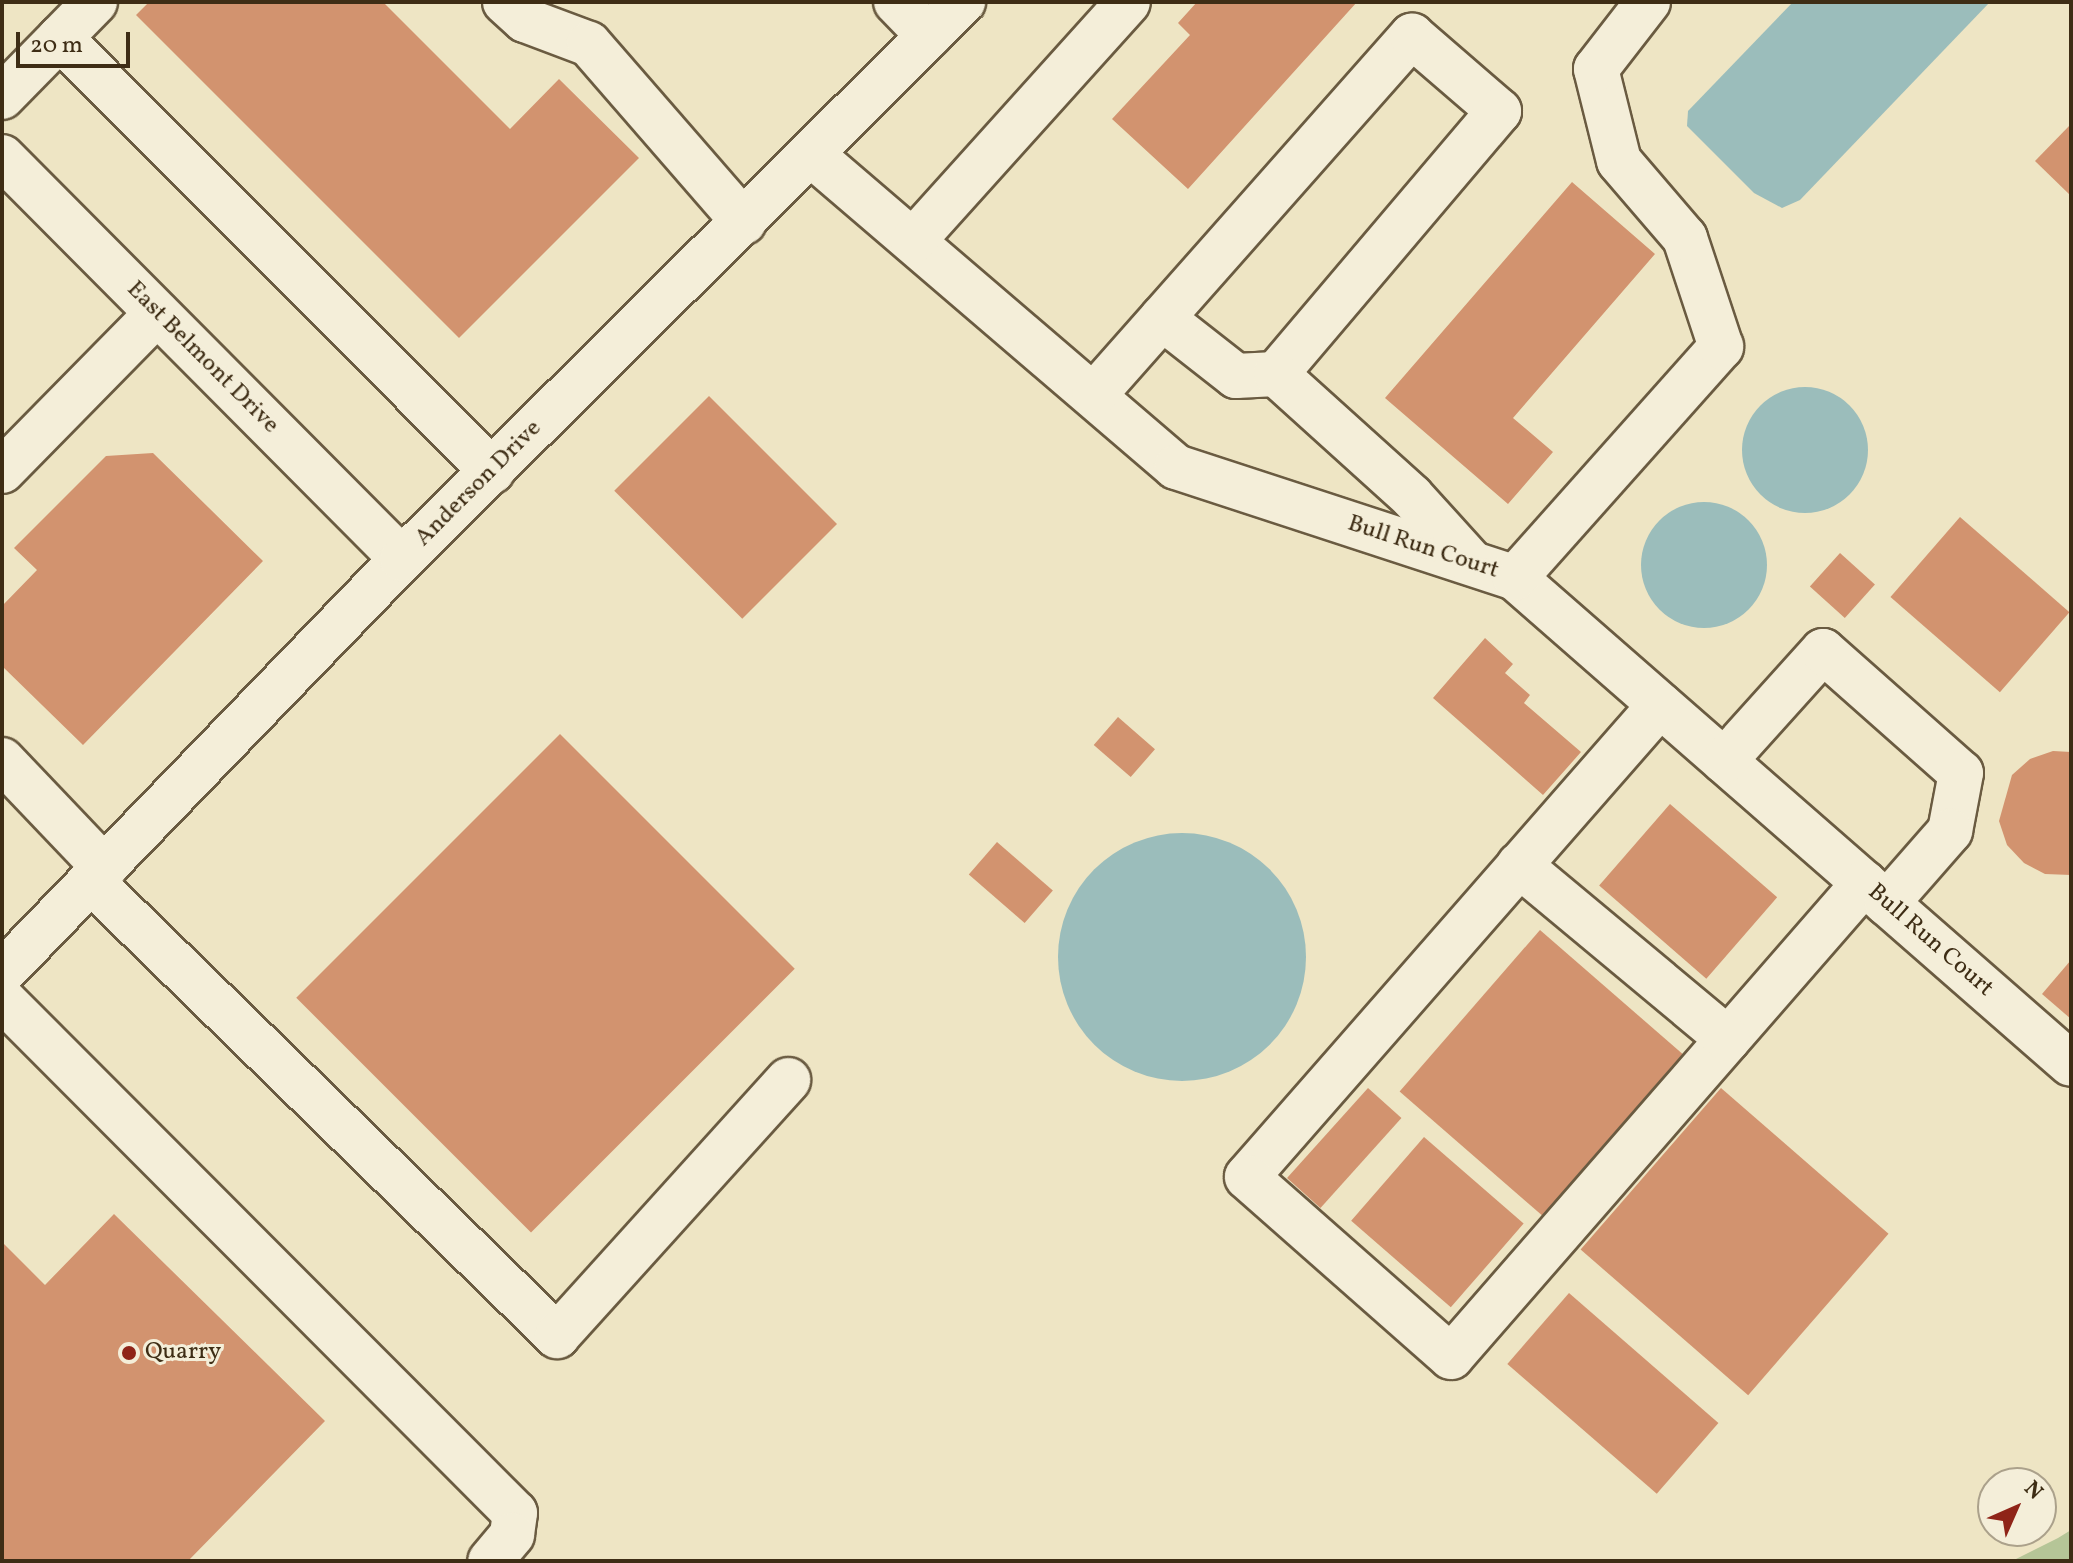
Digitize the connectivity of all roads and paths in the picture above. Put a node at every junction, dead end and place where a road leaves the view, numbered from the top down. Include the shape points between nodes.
1 (95, 2) edge
2 (505, 2) edge
3 (896, 2) edge
4 (963, 2) edge
5 (1128, 2) edge
6 (1648, 2) edge
7 (929, 36) junction
8 (60, 38) junction
9 (2, 97) edge
10 (812, 155) junction
11 (2, 157) edge
12 (744, 222) junction
13 (913, 241) junction
14 (157, 313) junction
15 (1162, 318) junction
16 (1276, 374) junction
17 (1094, 395) junction
18 (2, 471) edge
19 (492, 471) junction
20 (402, 559) junction
21 (1473, 564) junction
22 (1515, 578) junction
23 (1660, 705) junction
24 (2, 760) edge
25 (1724, 761) junction
26 (1519, 865) junction
27 (98, 875) junction
28 (1875, 893) junction
29 (2, 973) edge
30 (2, 999) edge
31 (1728, 1039) junction
32 (2071, 1064) edge
33 (788, 1080) dead end
34 (490, 1561) edge

1 - 8 street
2 - 12 street via 525,20 589,44
3 - 7 street
4 - 7 street, Anderson Drive
5 - 13 street
6 - 22 street via 1596,69 1619,161 1685,238 1721,347
7 - 10 street, Anderson Drive
8 - 9 street
8 - 19 street
10 - 12 street, Anderson Drive
10 - 13 street, Bull Run Court
11 - 14 street, East Belmont Drive
12 - 19 street, Anderson Drive
13 - 17 street, Bull Run Court
14 - 18 street
14 - 20 street, East Belmont Drive
15 - 16 street via 1236,376
15 - 16 street via 1412,36 1499,111
15 - 17 street
16 - 21 street via 1412,497
17 - 21 street, Bull Run Court via 1176,467
19 - 20 street, Anderson Drive
20 - 27 street, Anderson Drive
21 - 22 street, Bull Run Court
22 - 23 street, Bull Run Court
23 - 25 street, Bull Run Court
23 - 26 street
24 - 27 street
25 - 28 street, Bull Run Court
25 - 28 street via 1823,651 1961,773 1950,831
26 - 31 street
26 - 31 street via 1247,1177 1451,1357
27 - 29 street, Anderson Drive
27 - 33 street via 557,1336
28 - 31 street
28 - 32 street, Bull Run Court
30 - 34 street via 515,1513 512,1535

